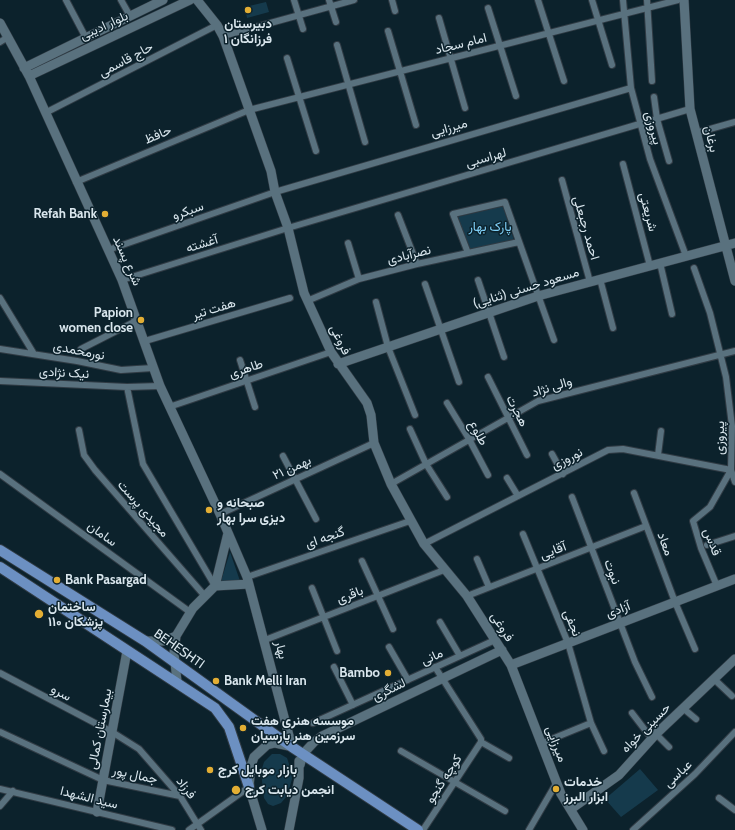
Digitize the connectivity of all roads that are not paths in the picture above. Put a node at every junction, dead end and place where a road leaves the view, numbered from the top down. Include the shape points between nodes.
1 (66, 0) edge
2 (121, 0) edge
3 (163, 0) edge
4 (190, 0) edge
5 (197, 0) edge
6 (294, 0) edge
7 (354, 0) edge
8 (392, 0) edge
9 (538, 0) edge
10 (592, 0) edge
11 (623, 0) edge
12 (647, 0) edge
13 (678, 0) edge
14 (684, 0) edge
15 (331, 3) edge
16 (488, 8) dead end
17 (648, 8) junction
18 (395, 11) dead end
19 (623, 14) junction
20 (298, 15) junction
21 (130, 16) junction
22 (439, 18) dead end
23 (598, 20) junction
24 (336, 22) dead end
25 (0, 23) edge
26 (218, 25) junction
27 (303, 29) dead end
28 (388, 31) dead end
29 (549, 33) junction
30 (224, 36) junction
31 (86, 38) junction
32 (4, 39) edge
33 (337, 45) dead end
34 (500, 46) junction
35 (287, 58) dead end
36 (452, 58) junction
37 (612, 65) dead end
38 (24, 68) junction
39 (401, 71) junction
40 (30, 76) junction
41 (564, 81) dead end
42 (652, 82) dead end
43 (348, 85) junction
44 (631, 88) junction
45 (516, 96) dead end
46 (300, 97) junction
47 (654, 98) dead end
48 (465, 108) dead end
49 (690, 109) junction
50 (249, 110) junction
51 (46, 113) junction
52 (657, 119) junction
53 (735, 122) edge
54 (640, 124) junction
55 (416, 125) dead end
56 (696, 133) junction
57 (366, 142) dead end
58 (316, 151) dead end
59 (669, 162) dead end
60 (623, 164) dead end
61 (562, 180) dead end
62 (76, 182) junction
63 (275, 192) junction
64 (398, 215) dead end
65 (288, 228) junction
66 (348, 242) dead end
67 (519, 242) junction
68 (735, 243) edge
69 (725, 246) junction
70 (108, 250) junction
71 (468, 253) junction
72 (686, 256) junction
73 (660, 263) junction
74 (417, 264) junction
75 (650, 266) junction
76 (694, 268) dead end
77 (600, 279) junction
78 (122, 280) junction
79 (359, 280) junction
80 (478, 280) dead end
81 (735, 281) edge
82 (590, 282) junction
83 (425, 284) dead end
84 (538, 296) junction
85 (0, 298) edge
86 (290, 298) dead end
87 (307, 301) junction
88 (376, 302) dead end
89 (489, 313) junction
90 (672, 314) dead end
91 (138, 320) junction
92 (612, 328) dead end
93 (441, 329) junction
94 (554, 340) dead end
95 (144, 341) junction
96 (388, 347) junction
97 (0, 349) edge
98 (81, 349) dead end
99 (735, 351) edge
100 (331, 352) junction
101 (34, 354) junction
102 (721, 356) junction
103 (504, 357) dead end
104 (240, 360) dead end
105 (338, 364) junction
106 (153, 368) junction
107 (488, 377) dead end
108 (246, 380) junction
109 (0, 381) edge
110 (459, 382) dead end
111 (160, 386) junction
112 (127, 387) junction
113 (447, 403) dead end
114 (169, 407) junction
115 (255, 407) dead end
116 (415, 414) dead end
117 (508, 417) junction
118 (410, 429) dead end
119 (79, 430) dead end
120 (661, 431) dead end
121 (470, 439) junction
122 (374, 443) junction
123 (552, 454) dead end
124 (527, 455) dead end
125 (658, 455) junction
126 (283, 456) dead end
127 (426, 464) junction
128 (731, 470) junction
129 (0, 474) edge
130 (563, 474) junction
131 (488, 475) dead end
132 (507, 478) dead end
133 (295, 479) junction
134 (735, 482) edge
135 (392, 484) junction
136 (634, 493) dead end
137 (518, 496) junction
138 (447, 497) dead end
139 (572, 497) dead end
140 (220, 514) junction
141 (316, 520) dead end
142 (410, 520) junction
143 (646, 526) junction
144 (228, 533) junction
145 (523, 534) dead end
146 (735, 536) edge
147 (424, 544) junction
148 (708, 545) dead end
149 (591, 548) junction
150 (0, 550) edge
151 (477, 559) dead end
152 (362, 561) dead end
153 (0, 567) edge
154 (537, 568) junction
155 (444, 570) junction
156 (735, 579) edge
157 (248, 580) junction
158 (215, 586) junction
159 (717, 586) junction
160 (489, 587) junction
161 (312, 588) dead end
162 (204, 595) junction
163 (378, 596) junction
164 (467, 596) junction
165 (675, 602) junction
166 (190, 612) junction
167 (324, 617) junction
168 (440, 622) dead end
169 (620, 624) junction
170 (393, 629) dead end
171 (176, 636) junction
172 (265, 640) junction
173 (495, 640) junction
174 (145, 641) junction
175 (568, 643) junction
176 (389, 646) dead end
177 (694, 649) dead end
178 (127, 650) junction
179 (502, 650) junction
180 (337, 651) dead end
181 (460, 656) junction
182 (735, 659) edge
183 (175, 661) junction
184 (511, 665) junction
185 (334, 667) dead end
186 (435, 667) junction
187 (0, 673) edge
188 (442, 679) junction
189 (714, 679) junction
190 (408, 680) junction
191 (177, 681) junction
192 (732, 696) dead end
193 (652, 697) dead end
194 (353, 705) junction
195 (684, 709) junction
196 (632, 714) dead end
197 (696, 719) dead end
198 (313, 723) dead end
199 (591, 723) junction
200 (0, 732) edge
201 (112, 732) junction
202 (735, 732) edge
203 (654, 737) junction
204 (481, 740) junction
205 (542, 743) junction
206 (292, 747) junction
207 (669, 747) dead end
208 (401, 751) dead end
209 (604, 752) dead end
210 (303, 754) junction
211 (508, 758) dead end
212 (300, 765) junction
213 (103, 780) junction
214 (455, 781) junction
215 (557, 782) junction
216 (249, 787) junction
217 (0, 789) edge
218 (14, 791) junction
219 (180, 796) junction
220 (719, 798) dead end
221 (0, 806) edge
222 (571, 809) junction
223 (504, 810) dead end
224 (735, 810) edge
225 (97, 812) junction
226 (200, 827) edge
227 (172, 830) edge
228 (189, 830) edge
229 (262, 830) edge
230 (289, 830) edge
231 (418, 830) edge
232 (423, 830) edge
233 (529, 830) edge
234 (583, 830) edge
235 (633, 830) edge

1 - 31 street
2 - 21 street
3 - 21 main road, بلوار ادیبی
4 - 40 main road, بلوار ادیبی
5 - 26 main road, فروغی
6 - 20 street
7 - 15 street
8 - 18 street
9 - 29 street
10 - 23 street
11 - 19 street, پیروزی
12 - 17 street
13 - 17 street, امام سجاد
14 - 49 main road, برغان
15 - 20 street
15 - 24 street
16 - 34 street
17 - 19 street, امام سجاد
17 - 42 street
19 - 23 street, امام سجاد
19 - 44 street, پیروزی
20 - 27 street
20 - 30 street
21 - 31 main road, بلوار ادیبی
22 - 36 street
23 - 29 street, امام سجاد
23 - 37 street
25 - 32 main road, شرع پسند
26 - 30 main road, فروغی
26 - 51 street, حاج قاسمی
28 - 39 street
29 - 34 street, امام سجاد
29 - 41 street
30 - 50 main road, فروغی
31 - 38 main road, بلوار ادیبی
32 - 38 main road, شرع پسند
33 - 43 street
34 - 36 street, امام سجاد
34 - 45 street
35 - 46 street
36 - 39 street, امام سجاد
36 - 48 street
38 - 40 main road, شرع پسند
39 - 43 street, امام سجاد
39 - 55 street
40 - 51 main road, شرع پسند
43 - 46 street, امام سجاد
43 - 57 street
44 - 54 street, پیروزی
44 - 63 street, میرزایی
46 - 50 street, امام سجاد
46 - 58 street
47 - 52 street
49 - 52 street, لهراسبی
49 - 56 main road, برغان
50 - 62 street, حافظ
50 - 63 main road, فروغی via 261,138
51 - 62 main road, شرع پسند
52 - 54 street, لهراسبی
52 - 59 street
53 - 56 street
54 - 65 street, لهراسبی
54 - 72 street, پیروزی via 650,159
56 - 69 main road, برغان
60 - 75 street, شریعتی
61 - 82 street, احمد رجبعلی
62 - 70 main road, شرع پسند
63 - 65 main road, فروغی
63 - 70 street, سبکرو
64 - 74 street
65 - 78 street, آغشته
65 - 87 main road, فروغی
66 - 79 street
67 - 71 street, نصرآبادی
67 - 71 street via 505,202 453,214
67 - 84 street
68 - 69 main road, مسعود حسنی (ثنایی)
69 - 72 main road, مسعود حسنی (ثنایی)
69 - 81 main road, برغان
70 - 78 main road, شرع پسند
71 - 74 street, نصرآبادی
72 - 73 main road, مسعود حسنی (ثنایی)
73 - 75 main road, مسعود حسنی (ثنایی)
73 - 90 street
74 - 79 street, نصرآبادی
75 - 77 main road, مسعود حسنی (ثنایی)
76 - 102 street, پیروزی via 710,313
77 - 82 main road, مسعود حسنی (ثنایی)
77 - 92 street
78 - 91 main road, شرع پسند
79 - 87 street, نصرآبادی
80 - 89 street
82 - 84 main road, مسعود حسنی (ثنایی)
83 - 93 street
84 - 89 main road, مسعود حسنی (ثنایی)
84 - 94 street
85 - 101 street
86 - 95 street, هفت تیر
87 - 100 main road, فروغی
88 - 96 street
89 - 93 main road, مسعود حسنی (ثنایی)
89 - 103 street
91 - 95 main road, شرع پسند
91 - 98 street
93 - 96 main road, مسعود حسنی (ثنایی)
93 - 110 street
95 - 106 main road, شرع پسند
96 - 105 main road, مسعود حسنی (ثنایی)
96 - 116 street
97 - 101 street, نورمحمدی
99 - 102 street, والی نژاد
100 - 105 main road, فروغی
100 - 108 street, طاهری
101 - 106 street, نورمحمدی via 121,370
102 - 117 street, والی نژاد via 538,401
102 - 128 street, پیروزی via 730,402
104 - 108 street
105 - 122 main road, فروغی via 367,403
106 - 111 main road, شرع پسند
107 - 117 street, هجرت
108 - 114 street, طاهری
108 - 115 street
109 - 112 street, نیک نژادی
111 - 112 street, نیک نژادی
111 - 114 main road, شرع پسند
112 - 158 street via 142,464
113 - 121 street, طلوع
114 - 140 main road, شرع پسند
117 - 121 street, والی نژاد
117 - 124 street, هجرت
118 - 127 street
119 - 162 street, مجیدی پرست via 84,455 95,470
120 - 125 street
121 - 127 street, والی نژاد
121 - 131 street, طلوع
122 - 133 street, ۲۱ بهمن
122 - 135 main road, فروغی
123 - 130 street
125 - 128 street, نوروزی
125 - 130 street, نوروزی via 623,449 608,450
126 - 133 street
127 - 135 street, والی نژاد
127 - 138 street
128 - 134 street
128 - 159 street, قدس via 710,507 694,521
129 - 166 street, سامان
130 - 137 street, نوروزی
132 - 137 street
133 - 140 street, ۲۱ بهمن
133 - 141 street
135 - 142 main road, فروغی
136 - 143 street, معاد
137 - 147 street, نوروزی
139 - 149 street, نبوت
140 - 144 main road, شرع پسند
142 - 147 main road, فروغی
142 - 157 street, گنجه ای
143 - 149 street, آقایی
143 - 165 street, معاد
144 - 157 main road, بهار
144 - 158 main road
145 - 154 street, نجفی
146 - 148 street
147 - 155 main road, فروغی
149 - 154 street, آقایی
149 - 169 street, نبوت
150 - 174 main road, BEHESHTI
151 - 160 street
152 - 163 street
153 - 178 main road, BEHESHTI
154 - 160 street, آقایی
154 - 175 street, نجفی
155 - 163 street, باقری
155 - 164 main road, فروغی
156 - 159 main road, آزادی
157 - 158 main road
157 - 172 main road, بهار
158 - 162 main road
159 - 165 main road, آزادی
160 - 164 street, آقایی
161 - 167 street
162 - 166 main road
163 - 167 street, باقری
163 - 170 street
164 - 173 main road, فروغی
165 - 169 main road, آزادی
165 - 177 street, معاد
166 - 171 main road
167 - 172 street, باقری
167 - 180 street
168 - 181 street
169 - 175 main road, آزادی
169 - 193 street, نبوت
171 - 174 main road via 164,641
171 - 183 main road
172 - 206 main road, بهار
173 - 179 main road, فروغی
173 - 181 street, مانی
174 - 183 main road, BEHESHTI
175 - 184 main road, آزادی
175 - 199 street, نجفی
176 - 190 street
178 - 191 main road, BEHESHTI
178 - 201 main road, بیمارستان کمالی
179 - 184 main road, فروغی
179 - 188 main road, لشگری
181 - 186 street, مانی
182 - 189 main road, حسینی خواه
183 - 191 main road
183 - 206 main road, BEHESHTI
184 - 205 main road, میرزایی
185 - 194 street
186 - 188 street
186 - 190 street, مانی
187 - 201 street, سرو
188 - 204 street
188 - 210 main road, لشگری via 322,736
189 - 192 street
189 - 195 main road, حسینی خواه
190 - 194 street, مانی
191 - 216 main road, BEHESHTI via 214,708 224,719
194 - 198 street, مانی
195 - 197 street
195 - 203 main road, حسینی خواه
196 - 203 street
199 - 205 street
199 - 209 street, نجفی
200 - 213 street, جمال پور
201 - 213 main road, بیمارستان کمالی
201 - 219 street, فرزاد via 139,749
202 - 235 street, عباسی via 696,774
203 - 207 street
203 - 222 main road, حسینی خواه via 619,775
204 - 211 street
204 - 214 street, کوچه گنجو
205 - 215 main road, میرزایی
206 - 210 main road, BEHESHTI
206 - 212 main road, بهار
206 - 216 main road via 275,743 260,750 251,766
208 - 214 street
210 - 212 main road, لشگری
210 - 231 main road, BEHESHTI
212 - 230 main road, لشگری
213 - 219 street, جمال پور
213 - 225 main road, بیمارستان کمالی
214 - 223 street
214 - 232 street, کوچه گنجو
215 - 222 main road, میرزایی
215 - 233 street
216 - 226 street
216 - 229 main road
217 - 218 street, سید الشهدا
218 - 221 street
218 - 225 street, سید الشهدا
219 - 226 street, فرزاد
220 - 224 street
222 - 234 main road, میرزایی
225 - 227 street, سید الشهدا
226 - 228 street

